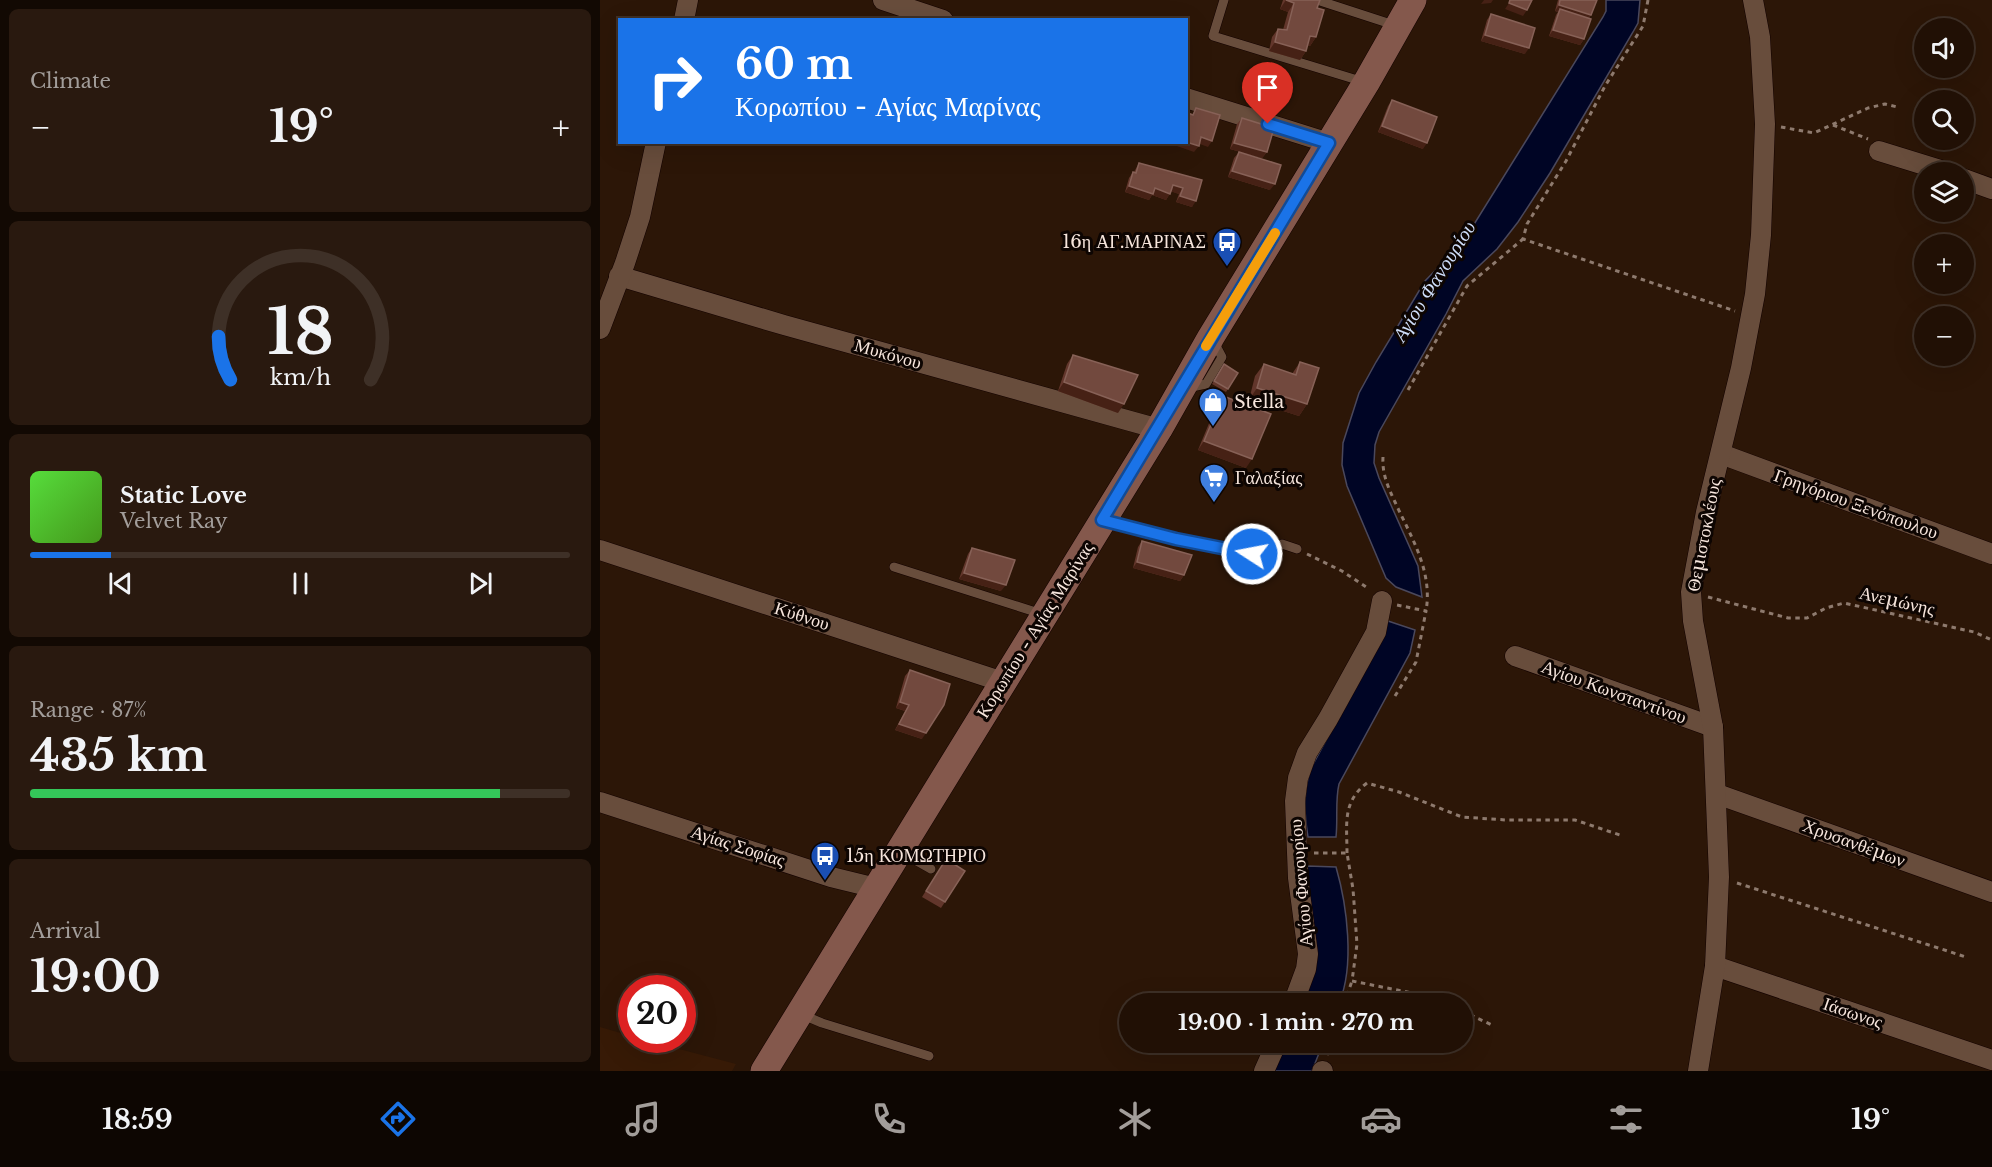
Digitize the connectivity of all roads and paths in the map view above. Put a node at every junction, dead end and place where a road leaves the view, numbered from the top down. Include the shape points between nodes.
1 (688, 0) edge
2 (883, 0) edge
3 (1224, 0) edge
4 (1317, 0) edge
5 (1414, 0) edge
6 (1648, 0) edge
7 (1753, 0) edge
8 (684, 18) edge
9 (938, 18) edge
10 (1399, 27) junction
11 (1366, 83) junction
12 (1188, 99) edge
13 (1897, 107) dead end
14 (1765, 124) junction
15 (1329, 143) junction
16 (656, 144) edge
17 (1879, 151) dead end
18 (1915, 162) edge
19 (1974, 182) edge
20 (1992, 189) edge
21 (1523, 238) junction
22 (619, 276) junction
23 (1750, 317) junction
24 (600, 329) edge
25 (1408, 390) dead end
26 (1159, 429) junction
27 (1721, 454) junction
28 (1383, 458) dead end
29 (1102, 520) junction
30 (600, 549) edge
31 (1297, 549) joint
32 (1992, 554) edge
33 (894, 567) dead end
34 (1691, 592) junction
35 (1382, 601) junction
36 (1426, 611) junction
37 (1044, 615) junction
38 (1992, 640) edge
39 (1515, 656) dead end
40 (1003, 681) junction
41 (1395, 696) dead end
42 (1713, 727) junction
43 (1717, 794) junction
44 (600, 802) edge
45 (1620, 835) dead end
46 (899, 850) junction
47 (1297, 853) junction
48 (1347, 853) junction
49 (932, 869) dead end
50 (1719, 877) junction
51 (876, 888) junction
52 (1992, 892) edge
53 (1966, 957) dead end
54 (1714, 966) junction
55 (1352, 981) junction
56 (1297, 993) edge
57 (1348, 993) edge
58 (1412, 993) edge
59 (799, 1013) junction
60 (1473, 1016) edge
61 (1494, 1026) dead end
62 (1271, 1053) edge
63 (929, 1056) dead end
64 (1992, 1060) edge
65 (764, 1071) edge
66 (1264, 1071) edge
67 (1698, 1071) edge

1 - 8 street
2 - 9 street
3 - 11 lane via 1213,36
4 - 10 lane
5 - 10 main road, Κορωπίου - Αγίας Μαρίνας
6 - 21 path via 1643,26 1605,86
7 - 14 street, Θεμιστοκλέους via 1760,36
10 - 11 main road, Κορωπίου - Αγίας Μαρίνας
11 - 15 main road, Κορωπίου - Αγίας Μαρίνας
12 - 15 street
13 - 14 path via 1885,104 1868,108 1815,133
14 - 23 street, Θεμιστοκλέους via 1761,235
15 - 26 main road, Κορωπίου - Αγίας Μαρίνας
16 - 22 street via 640,217
17 - 18 street
19 - 20 street
21 - 23 path
21 - 25 path via 1467,286
22 - 24 street
22 - 26 street, Μυκόνου
23 - 27 street, Θεμιστοκλέους
26 - 29 main road, Κορωπίου - Αγίας Μαρίνας
27 - 32 street, Γρηγόριου Ξενόπουλου
27 - 34 street, Θεμιστοκλέους
28 - 36 path via 1387,485 1425,568
29 - 31 lane via 1252,554 1282,544
29 - 37 main road, Κορωπίου - Αγίας Μαρίνας
30 - 40 street, Κύθνου
31 - 35 path via 1342,571
33 - 37 lane
34 - 38 path, Ανεμώνης via 1788,618 1807,618 1844,603 1974,632
34 - 42 street, Θεμιστοκλέους
35 - 36 path
35 - 47 street, Αγίου Φανουρίου via 1376,632 1306,753 1295,801
36 - 41 path via 1416,662
37 - 40 main road, Κορωπίου - Αγίας Μαρίνας
39 - 42 street, Αγίου Κωνσταντίνου
40 - 46 main road, Κορωπίου - Αγίας Μαρίνας
42 - 43 street, Θεμιστοκλέους
43 - 50 street, Θεμιστοκλέους
43 - 52 street, Χρυσανθέμων
44 - 51 street, Αγίας Σοφίας
45 - 48 path via 1575,820 1462,817 1367,783 1347,811
46 - 49 lane
46 - 51 main road, Κορωπίου - Αγίας Μαρίνας
47 - 48 path
47 - 56 street, Αγίου Φανουρίου via 1308,954
48 - 55 path via 1357,944
50 - 53 path
50 - 54 street, Θεμιστοκλέους
51 - 59 main road, Κορωπίου - Αγίας Μαρίνας
54 - 64 street, Ιάσωνος
54 - 67 street, Θεμιστοκλέους
55 - 57 path
55 - 58 path
59 - 63 lane
59 - 65 main road, Κορωπίου - Αγίας Μαρίνας
60 - 61 path
62 - 66 street

